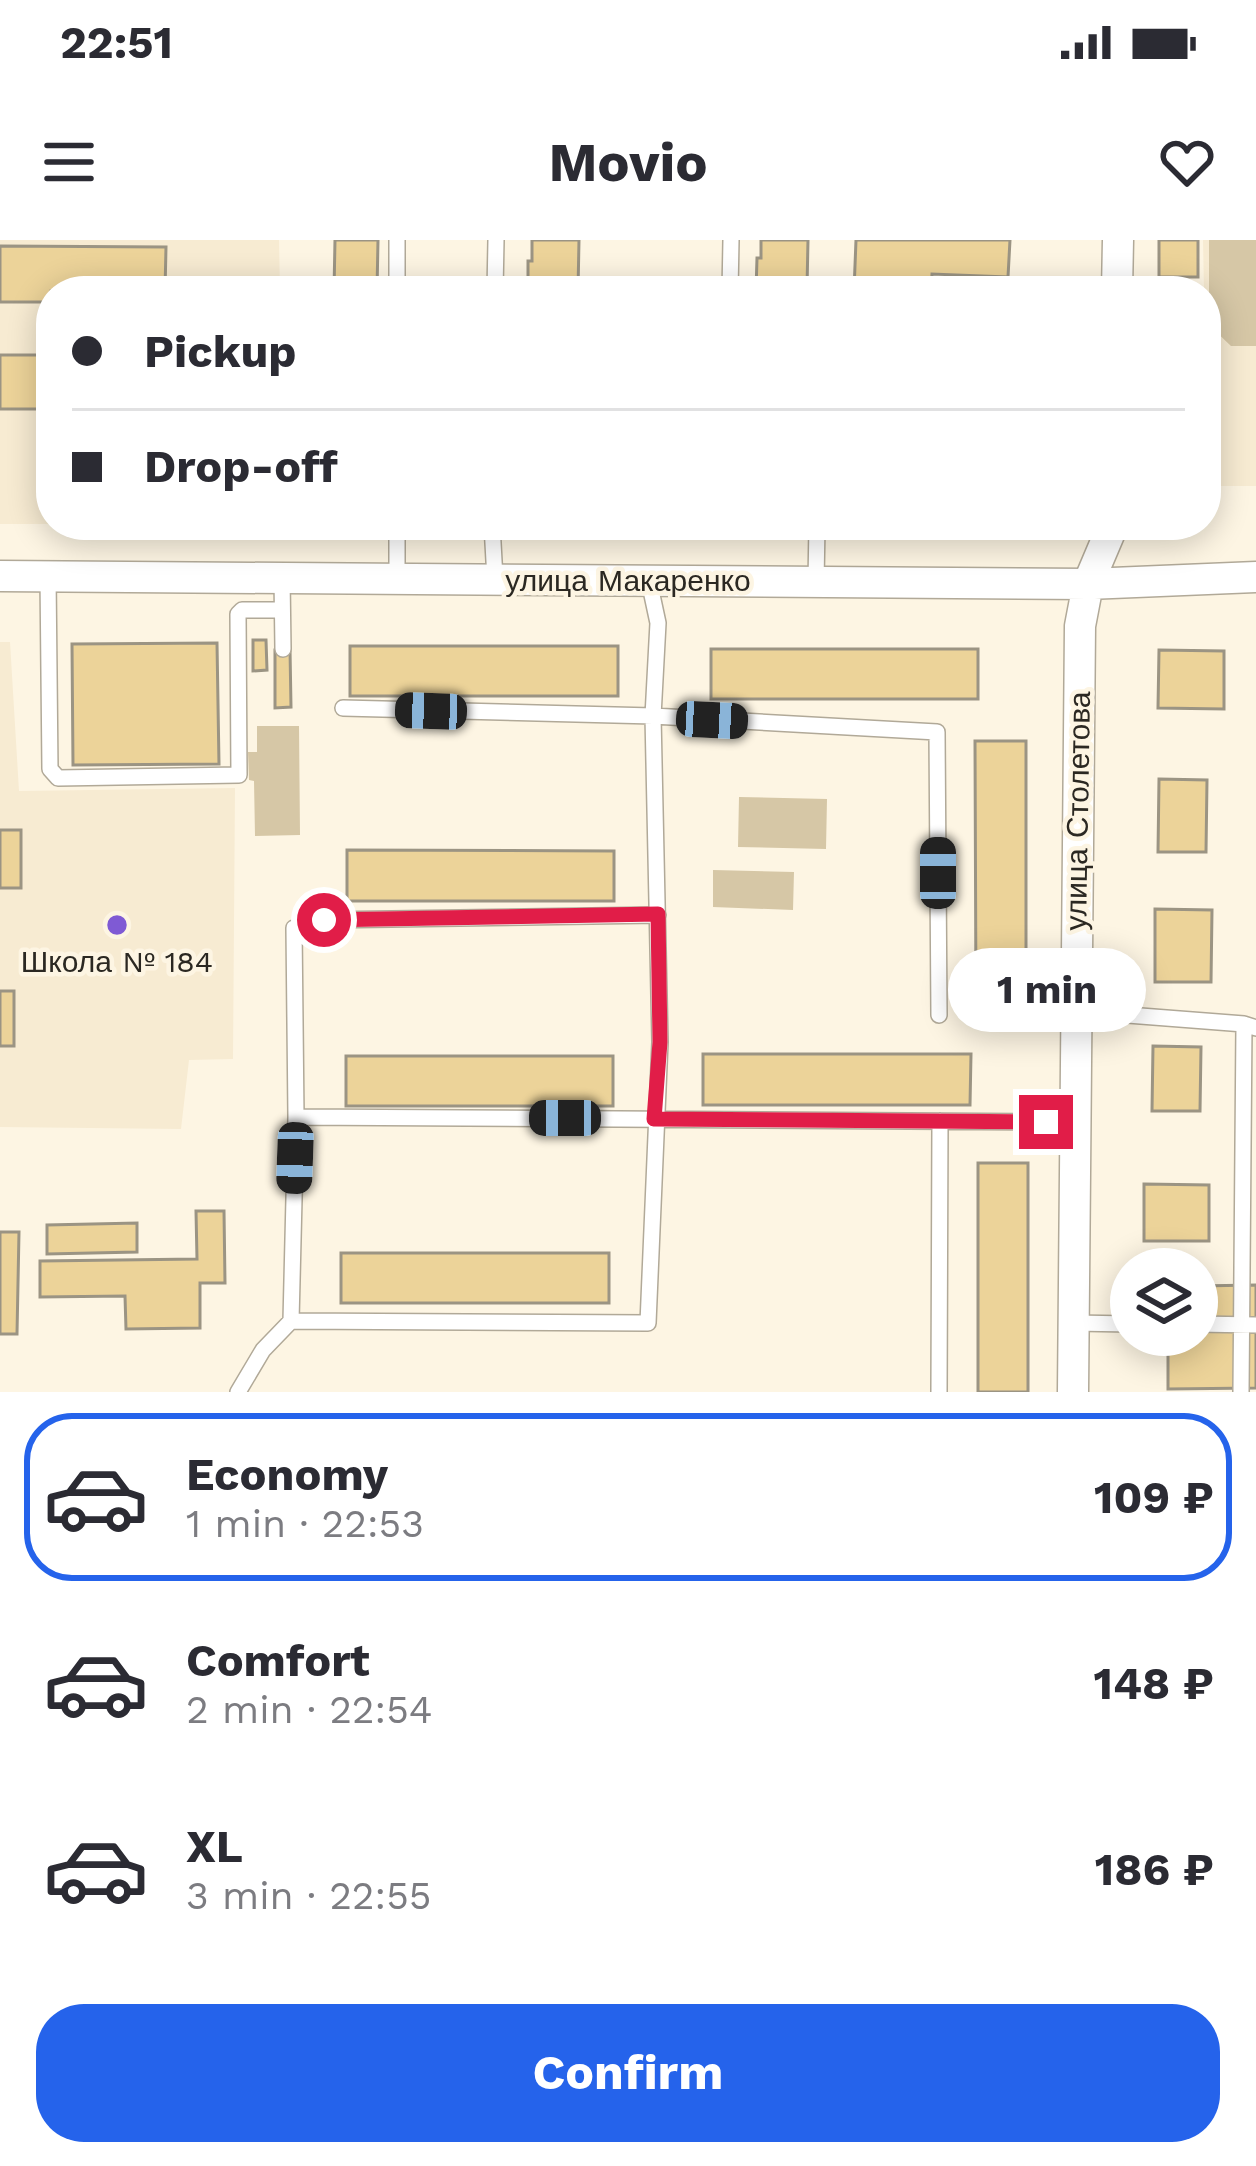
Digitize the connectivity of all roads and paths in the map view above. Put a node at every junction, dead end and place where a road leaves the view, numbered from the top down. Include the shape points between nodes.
1 (397, 240) edge
2 (496, 240) edge
3 (731, 240) edge
4 (1118, 240) edge
5 (397, 276) edge
6 (495, 276) edge
7 (730, 276) edge
8 (1118, 276) edge
9 (397, 540) edge
10 (493, 540) edge
11 (817, 540) edge
12 (1107, 540) edge
13 (0, 576) edge
14 (48, 576) junction
15 (1256, 577) edge
16 (282, 578) junction
17 (397, 579) junction
18 (495, 580) junction
19 (649, 581) junction
20 (816, 582) junction
21 (1088, 584) junction
22 (282, 610) junction
23 (283, 649) dead end
24 (343, 708) dead end
25 (653, 716) junction
26 (658, 914) junction
27 (1076, 1011) junction
28 (939, 1015) dead end
29 (1250, 1026) edge
30 (296, 1117) junction
31 (654, 1119) junction
32 (940, 1121) junction
33 (1075, 1122) junction
34 (291, 1321) junction
35 (1073, 1323) junction
36 (1110, 1324) edge
37 (1218, 1324) edge
38 (1249, 1325) edge
39 (238, 1392) edge
40 (939, 1392) edge
41 (1073, 1392) edge
42 (1241, 1392) edge

1 - 5 lane
2 - 6 lane
3 - 7 lane
4 - 8 street
9 - 17 lane
10 - 18 lane
11 - 20 lane
12 - 21 street, улица Столетова
13 - 14 street, улица Макаренко
14 - 16 street, улица Макаренко
14 - 22 lane via 50,769 58,778 239,775 238,614
15 - 21 street, улица Макаренко
16 - 17 street, улица Макаренко
16 - 22 lane
17 - 18 street, улица Макаренко
18 - 19 street, улица Макаренко
19 - 20 street, улица Макаренко
19 - 25 lane via 658,623
20 - 21 street, улица Макаренко
21 - 27 street, улица Столетова via 1080,626
22 - 23 lane
24 - 25 lane
25 - 26 lane
25 - 28 lane via 937,732
26 - 30 lane via 324,920 294,928
26 - 31 lane
27 - 29 lane
27 - 33 street, улица Столетова
29 - 38 lane
30 - 31 lane
30 - 34 lane
31 - 32 lane
31 - 34 lane via 647,1323
32 - 33 lane
32 - 40 lane
33 - 35 street, улица Столетова
34 - 39 lane
35 - 36 lane
35 - 41 street, улица Столетова
37 - 38 lane
38 - 42 lane

